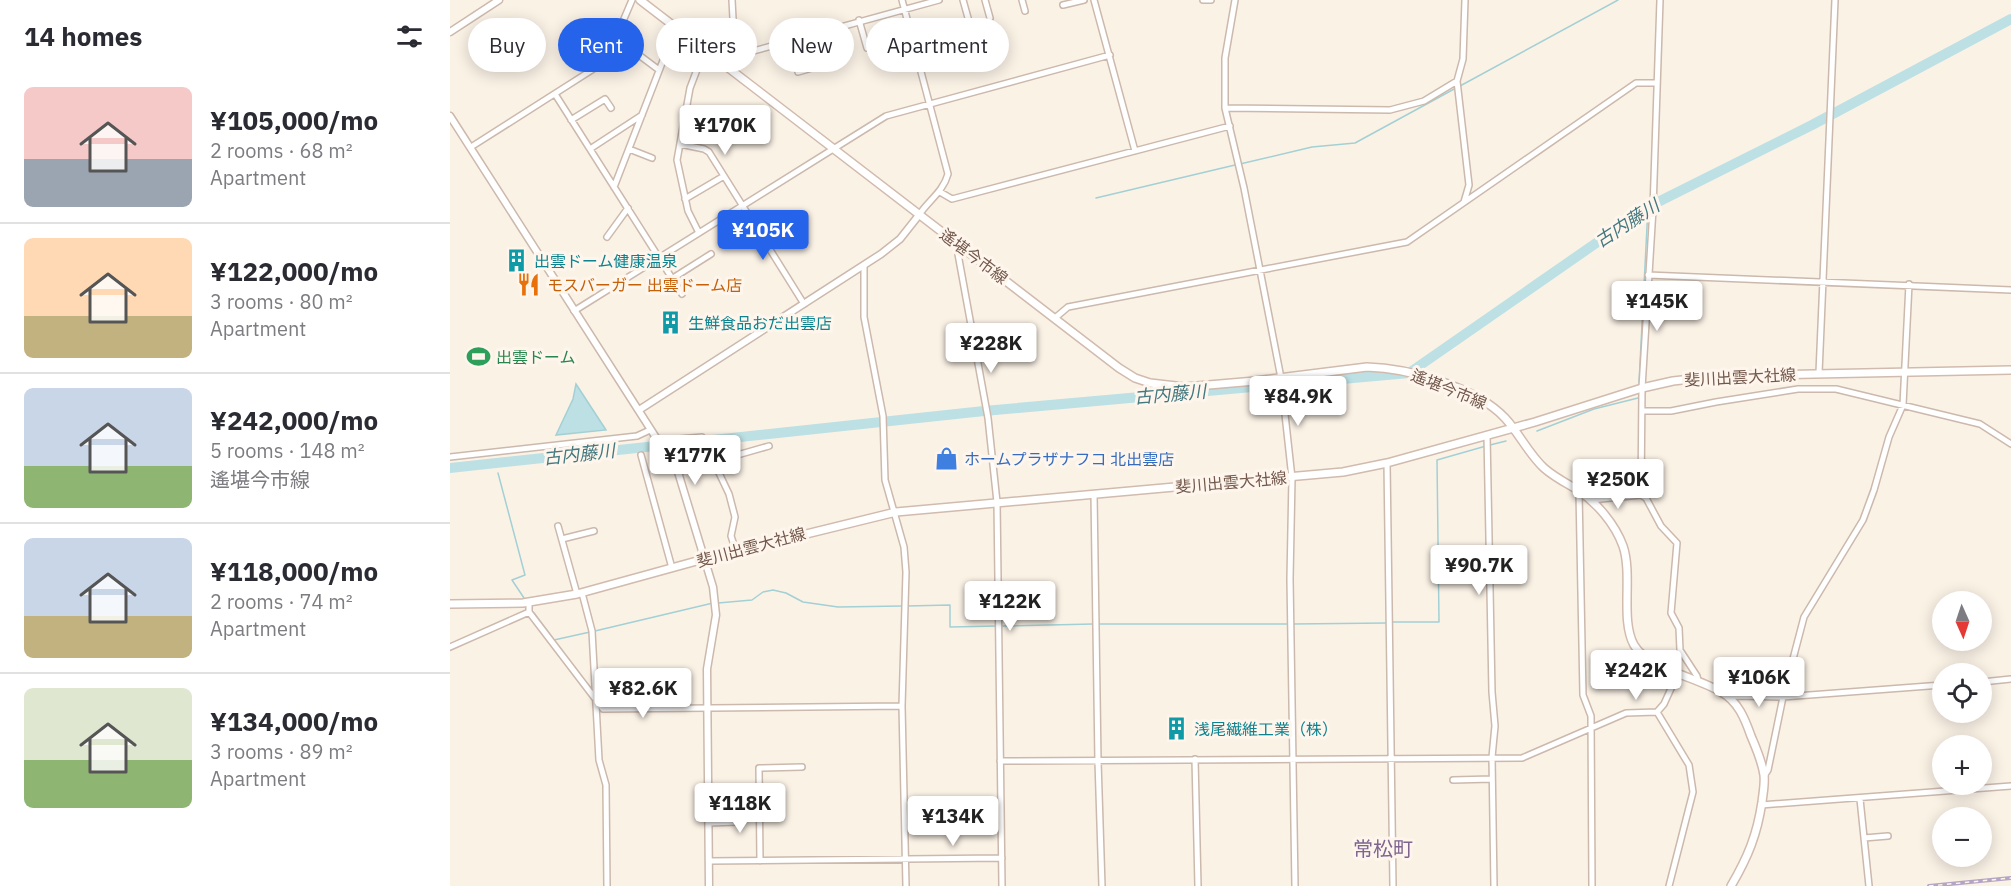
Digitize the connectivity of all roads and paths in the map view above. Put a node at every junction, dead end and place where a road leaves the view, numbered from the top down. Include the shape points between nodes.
1 (499, 0) edge
2 (632, 0) edge
3 (640, 0) edge
4 (732, 0) edge
5 (902, 0) edge
6 (939, 0) edge
7 (963, 0) edge
8 (985, 0) edge
9 (1022, 0) edge
10 (1084, 0) edge
11 (1094, 0) edge
12 (1203, 0) edge
13 (1211, 0) edge
14 (1235, 0) edge
15 (1464, 0) edge
16 (1660, 0) edge
17 (1835, 0) edge
18 (1063, 6) dead end
19 (905, 9) junction
20 (1025, 11) dead end
21 (624, 18) edge
22 (664, 18) edge
23 (733, 18) edge
24 (968, 18) edge
25 (990, 18) dead end
26 (859, 20) junction
27 (854, 21) edge
28 (450, 32) edge
29 (866, 44) edge
30 (1110, 56) junction
31 (589, 72) edge
32 (658, 72) edge
33 (696, 72) edge
34 (734, 72) edge
35 (1457, 81) junction
36 (1656, 83) junction
37 (555, 94) junction
38 (929, 103) junction
39 (610, 108) dead end
40 (1225, 108) junction
41 (643, 114) junction
42 (450, 118) edge
43 (571, 120) junction
44 (1230, 126) junction
45 (680, 144) junction
46 (471, 147) junction
47 (834, 148) junction
48 (590, 149) junction
49 (629, 149) junction
50 (1135, 151) junction
51 (652, 158) dead end
52 (724, 176) junction
53 (614, 187) junction
54 (940, 192) junction
55 (685, 199) junction
56 (1464, 202) junction
57 (742, 206) junction
58 (627, 208) junction
59 (919, 215) junction
60 (699, 233) junction
61 (607, 237) dead end
62 (961, 244) junction
63 (711, 254) dead end
64 (660, 258) junction
65 (864, 266) junction
66 (1260, 269) junction
67 (1648, 274) junction
68 (673, 278) junction
69 (1823, 281) junction
70 (1909, 284) junction
71 (2011, 290) edge
72 (682, 294) dead end
73 (804, 304) junction
74 (574, 311) junction
75 (1054, 318) junction
76 (2011, 370) edge
77 (1905, 372) junction
78 (1819, 374) junction
79 (1281, 378) junction
80 (1642, 388) junction
81 (1903, 405) junction
82 (639, 410) junction
83 (1642, 411) junction
84 (1514, 428) junction
85 (650, 430) junction
86 (1487, 435) junction
87 (657, 441) junction
88 (2011, 444) edge
89 (769, 446) dead end
90 (641, 455) dead end
91 (450, 457) edge
92 (715, 463) junction
93 (1387, 464) junction
94 (678, 472) junction
95 (1292, 478) junction
96 (1579, 492) junction
97 (1094, 494) junction
98 (1641, 495) junction
99 (1591, 500) junction
100 (997, 502) junction
101 (896, 512) junction
102 (558, 526) dead end
103 (594, 531) dead end
104 (562, 539) junction
105 (736, 551) junction
106 (704, 559) junction
107 (672, 568) junction
108 (580, 593) junction
109 (529, 603) junction
110 (450, 604) edge
111 (529, 612) junction
112 (450, 647) edge
113 (1678, 673) junction
114 (2011, 679) edge
115 (1698, 681) junction
116 (1992, 681) edge
117 (1932, 686) edge
118 (595, 697) junction
119 (1783, 697) junction
120 (1731, 699) junction
121 (902, 706) junction
122 (708, 707) junction
123 (1658, 712) junction
124 (1591, 727) junction
125 (1492, 757) junction
126 (1293, 758) junction
127 (1391, 758) junction
128 (1195, 759) junction
129 (1000, 761) junction
130 (1098, 761) junction
131 (802, 767) dead end
132 (1764, 776) junction
133 (1492, 779) junction
134 (1452, 780) dead end
135 (2011, 786) edge
136 (708, 789) junction
137 (759, 789) junction
138 (1860, 799) junction
139 (1761, 805) junction
140 (738, 807) dead end
141 (709, 823) junction
142 (1888, 836) dead end
143 (1864, 838) junction
144 (905, 858) junction
145 (1002, 858) junction
146 (709, 861) junction
147 (760, 861) junction
148 (607, 886) edge
149 (709, 886) edge
150 (906, 886) edge
151 (1002, 886) edge
152 (1102, 886) edge
153 (1198, 886) edge
154 (1295, 886) edge
155 (1393, 886) edge
156 (1494, 886) edge
157 (1592, 886) edge
158 (1670, 886) edge
159 (1731, 886) edge
160 (1869, 886) edge

1 - 28 street
2 - 21 street
3 - 22 main road, 遙堪今市線
4 - 23 street
5 - 19 street
6 - 19 street
7 - 24 street
8 - 25 street
9 - 20 street
10 - 18 street
11 - 30 street
12 - 13 street
14 - 40 street via 1225,58
15 - 35 street via 1463,59
16 - 36 street
17 - 69 street
19 - 26 street
19 - 38 street
26 - 27 street
26 - 29 street
30 - 38 street
30 - 50 street
31 - 37 street
32 - 41 street
33 - 45 street
34 - 47 main road, 遙堪今市線
35 - 40 street via 1424,101 1390,110
35 - 56 street via 1469,185
36 - 56 street via 1636,83
36 - 67 street
37 - 43 street
37 - 46 street
38 - 47 street via 886,116
38 - 54 street via 948,174
39 - 43 street via 605,99
40 - 44 street
41 - 48 street
41 - 49 street
42 - 46 street
43 - 48 street
44 - 50 street
44 - 66 street
45 - 52 street via 704,148
45 - 55 street via 677,160
46 - 74 street
47 - 57 street
47 - 59 main road, 遙堪今市線
48 - 53 street
49 - 51 street
49 - 53 street
50 - 54 street via 952,199
52 - 55 street
52 - 57 street
53 - 58 street
54 - 59 street
55 - 60 street
56 - 66 street via 1407,242
57 - 60 street
57 - 73 street
58 - 61 street
58 - 64 street
59 - 62 main road, 遙堪今市線
59 - 65 street via 900,239
60 - 64 street
62 - 75 main road, 遙堪今市線
62 - 100 street via 958,254 988,418
63 - 68 street
64 - 68 street
64 - 74 street
65 - 73 street
65 - 101 street via 864,317 883,416 885,480
66 - 75 street via 1068,307
66 - 79 street
67 - 69 street
67 - 80 street
68 - 72 street
69 - 70 street
69 - 78 street
70 - 71 street
70 - 77 street
73 - 82 street
74 - 82 street
75 - 79 main road, 遙堪今市線 via 1119,368 1150,383 1185,387
76 - 77 main road, 斐川出雲大社線
77 - 78 main road, 斐川出雲大社線
77 - 81 street
78 - 80 main road, 斐川出雲大社線 via 1717,376
79 - 84 main road, 遙堪今市線 via 1366,367 1417,373 1481,399 1496,408
79 - 95 street
80 - 83 street
80 - 84 main road, 斐川出雲大社線
81 - 83 street via 1819,388 1671,411
81 - 88 street via 1980,424
81 - 119 street via 1888,437 1863,520 1804,616
82 - 85 street
83 - 98 street
84 - 86 main road, 斐川出雲大社線
84 - 96 main road, 遙堪今市線 via 1543,467
85 - 87 street
85 - 91 street via 637,436
86 - 93 main road, 斐川出雲大社線
86 - 125 street via 1495,726
87 - 92 street via 702,437
87 - 94 street
89 - 92 street
90 - 107 street
92 - 94 street
92 - 105 street via 735,518 731,536
93 - 95 main road, 斐川出雲大社線
93 - 127 street
94 - 106 street
95 - 97 main road, 斐川出雲大社線
95 - 126 street
96 - 99 main road, 遙堪今市線
96 - 124 street via 1583,694
97 - 100 main road, 斐川出雲大社線
97 - 130 street
98 - 99 street
98 - 115 street via 1677,543 1671,613 1678,628 1680,650
99 - 113 main road, 遙堪今市線 via 1608,518 1623,546 1631,639 1649,658
100 - 101 main road, 斐川出雲大社線
100 - 129 street
101 - 105 main road, 斐川出雲大社線
101 - 121 street via 906,572
102 - 104 street
103 - 104 street
104 - 108 street
105 - 106 main road, 斐川出雲大社線
106 - 107 main road, 斐川出雲大社線
106 - 122 street via 716,615 707,669
107 - 108 main road, 斐川出雲大社線
108 - 109 main road, 斐川出雲大社線
108 - 118 street via 592,631
109 - 110 main road, 斐川出雲大社線
109 - 111 street
111 - 112 street
111 - 118 street
113 - 115 main road, 遙堪今市線
113 - 123 street
114 - 116 street
115 - 120 main road, 遙堪今市線
117 - 119 street
118 - 122 street via 603,709
118 - 148 street via 599,760 606,784
119 - 120 street
119 - 132 street
120 - 132 main road, 遙堪今市線 via 1745,719
121 - 122 street
121 - 144 street
122 - 136 street
123 - 124 street via 1626,713
123 - 158 street via 1689,765 1693,792
124 - 125 street via 1522,758
124 - 157 street
125 - 127 street
125 - 133 street
126 - 127 street
126 - 128 street
126 - 154 street
127 - 155 street
128 - 130 street
128 - 153 street
129 - 130 street
129 - 145 street
130 - 152 street
131 - 137 street via 759,768
132 - 139 main road, 遙堪今市線
133 - 134 street
133 - 156 street
135 - 138 street
136 - 137 street
136 - 141 street
137 - 147 street
138 - 139 street
138 - 143 street
139 - 159 main road, 遙堪今市線 via 1752,846
140 - 141 street via 738,822
141 - 146 street
142 - 143 street
143 - 160 street
144 - 145 street
144 - 147 street
144 - 150 street
145 - 151 street
146 - 147 street
146 - 149 street

